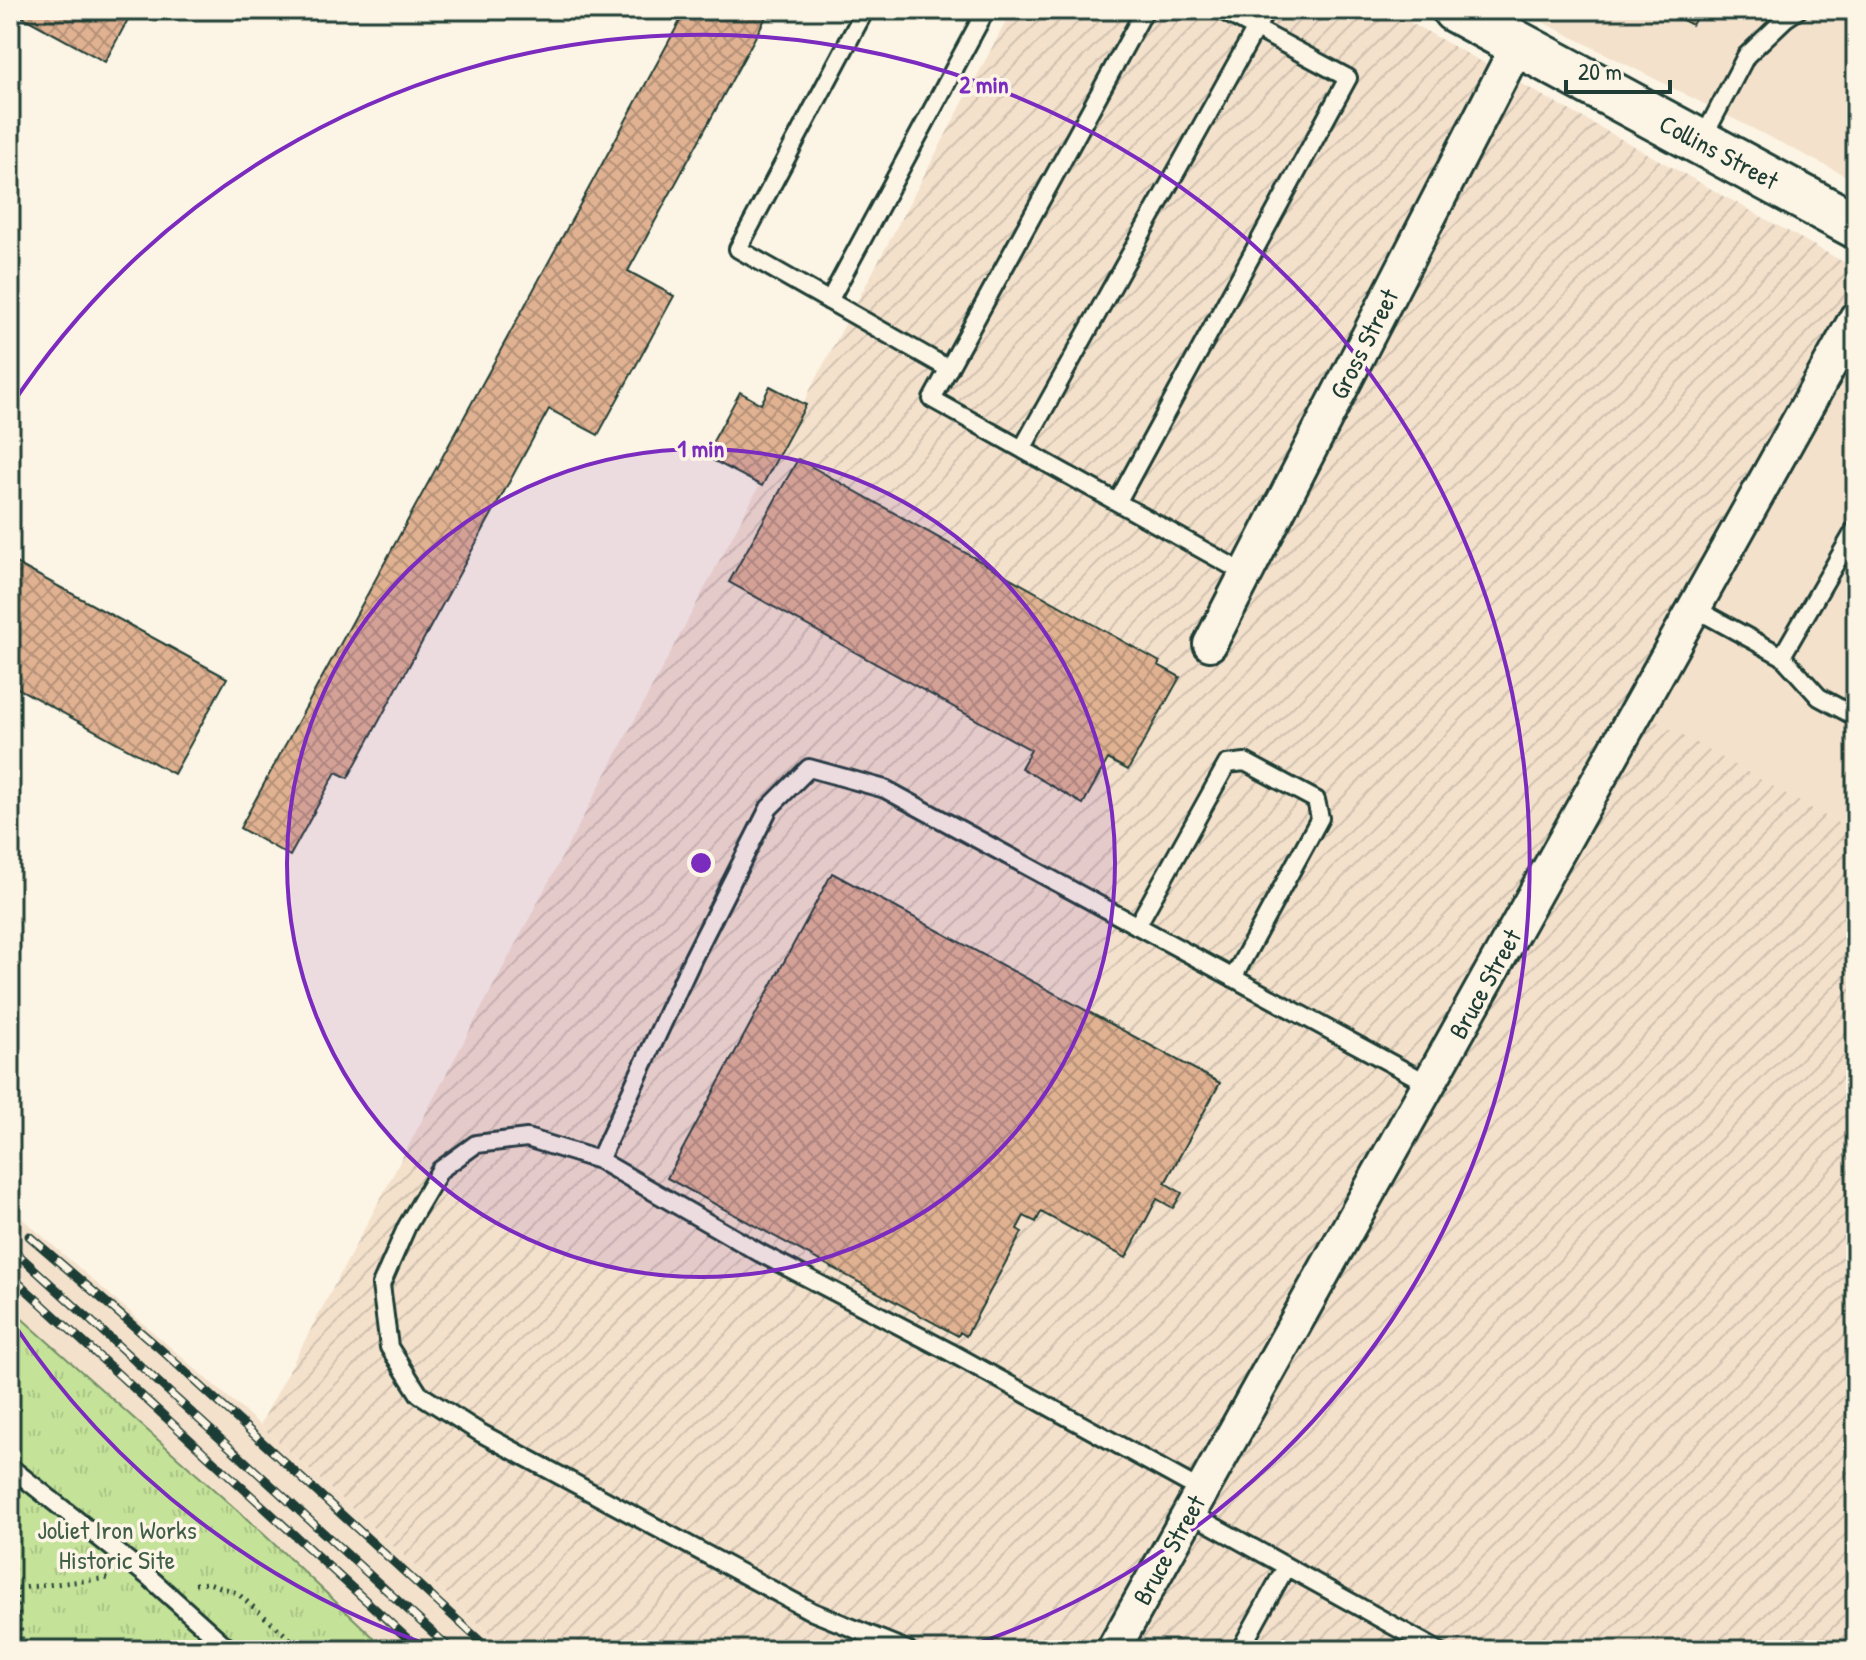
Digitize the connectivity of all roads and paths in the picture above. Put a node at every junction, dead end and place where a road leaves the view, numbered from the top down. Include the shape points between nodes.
1 (865, 10) edge
2 (986, 10) edge
3 (1145, 10) edge
4 (1221, 10) edge
5 (1266, 10) edge
6 (1455, 10) edge
7 (1798, 10) edge
8 (1256, 28) junction
9 (1518, 44) junction
10 (1701, 141) junction
11 (1856, 226) edge
12 (829, 301) junction
13 (1856, 318) edge
14 (949, 369) junction
15 (1022, 449) junction
16 (1118, 501) junction
17 (1856, 528) edge
18 (1246, 574) junction
19 (1694, 608) junction
20 (1210, 644) dead end
21 (1782, 656) junction
22 (1856, 717) edge
23 (1137, 926) junction
24 (1233, 978) junction
25 (1429, 1084) junction
26 (599, 1160) junction
27 (10, 1467) edge
28 (1196, 1502) junction
29 (1286, 1567) junction
30 (113, 1578) dead end
31 (194, 1584) dead end
32 (13, 1589) edge
33 (23, 1650) edge
34 (230, 1650) edge
35 (303, 1650) edge
36 (907, 1650) edge
37 (1113, 1650) edge
38 (1240, 1650) edge
39 (1437, 1650) edge

1 - 12 lane via 738,249
2 - 12 lane
3 - 14 lane
4 - 8 lane
5 - 8 lane
6 - 9 main road, Collins Street
7 - 10 lane via 1746,56
8 - 15 lane
8 - 16 lane via 1348,78
9 - 10 main road, Collins Street
9 - 18 street, Gross Street
10 - 11 main road, Collins Street
12 - 14 lane
13 - 19 street, Bruce Street
14 - 15 lane via 932,399
15 - 16 lane
16 - 18 lane
17 - 21 lane
18 - 20 street, Gross Street
19 - 21 lane
19 - 25 street, Bruce Street
21 - 22 lane via 1819,697
23 - 24 lane
23 - 24 lane via 1227,764 1245,762 1316,800 1320,818
23 - 26 lane via 885,789 809,768 769,808
24 - 25 lane
25 - 28 street, Bruce Street
26 - 28 lane via 760,1253 950,1352
26 - 36 lane via 527,1138 476,1144 440,1170 381,1285 389,1347 419,1394 479,1432 813,1612
27 - 34 lane via 150,1578
28 - 29 lane
28 - 37 street, Bruce Street
29 - 38 lane
29 - 39 lane
30 - 32 path
31 - 35 path via 209,1583 237,1593
32 - 33 path

